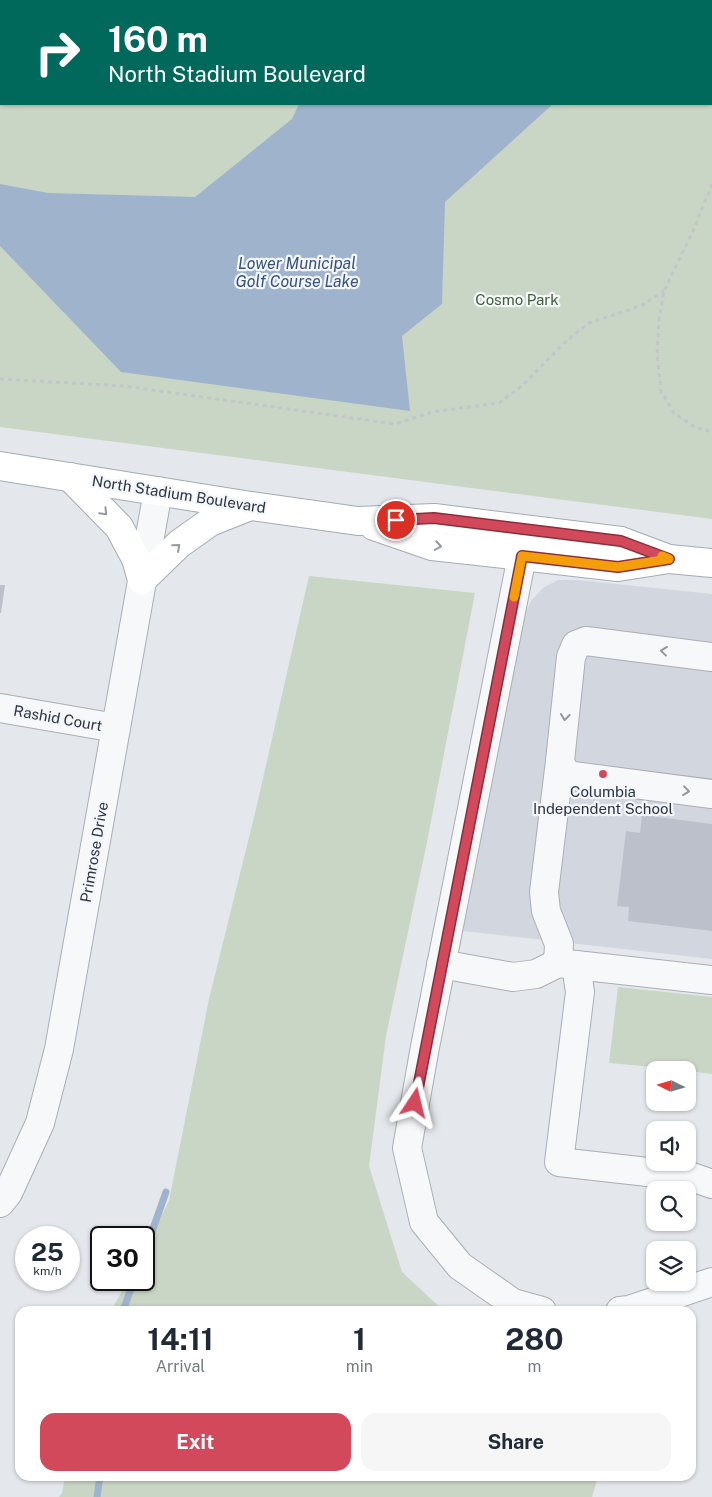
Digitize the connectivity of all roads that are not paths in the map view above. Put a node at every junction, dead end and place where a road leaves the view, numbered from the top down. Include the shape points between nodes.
1 (0, 466) edge
2 (70, 477) junction
3 (158, 491) junction
4 (251, 506) junction
5 (358, 521) junction
6 (522, 556) junction
7 (669, 559) junction
8 (712, 563) edge
9 (142, 580) junction
10 (712, 657) edge
11 (0, 708) edge
12 (116, 728) junction
13 (560, 761) junction
14 (712, 794) edge
15 (441, 964) junction
16 (567, 964) junction
17 (712, 980) edge
18 (712, 1184) edge
19 (3, 1195) edge
20 (712, 1282) edge
21 (524, 1306) edge
22 (641, 1306) edge

1 - 2 main road, North Stadium Boulevard
2 - 3 main road, North Stadium Boulevard
2 -> 9 main road via 119,527
3 - 4 main road, North Stadium Boulevard
3 - 9 street, Primrose Drive
4 - 5 main road, North Stadium Boulevard
9 -> 4 main road via 179,544 210,522
5 -> 6 main road, North Stadium Boulevard via 432,546
5 - 7 main road, North Stadium Boulevard via 434,518 621,541
6 - 7 main road, North Stadium Boulevard via 618,567
6 - 15 street
7 - 8 main road, North Stadium Boulevard
9 - 12 street, Primrose Drive
10 -> 13 street via 586,641 576,645 571,657
11 - 12 street, Rashid Court
12 - 19 street, Primrose Drive via 59,1049 40,1124
13 -> 14 street via 564,772 573,776
13 - 16 street via 544,892 546,910
15 - 16 street via 513,977
15 - 21 street via 407,1148 424,1222 460,1266 513,1303
16 - 17 street
16 - 18 street via 580,992 559,1162 692,1177
20 - 22 street

